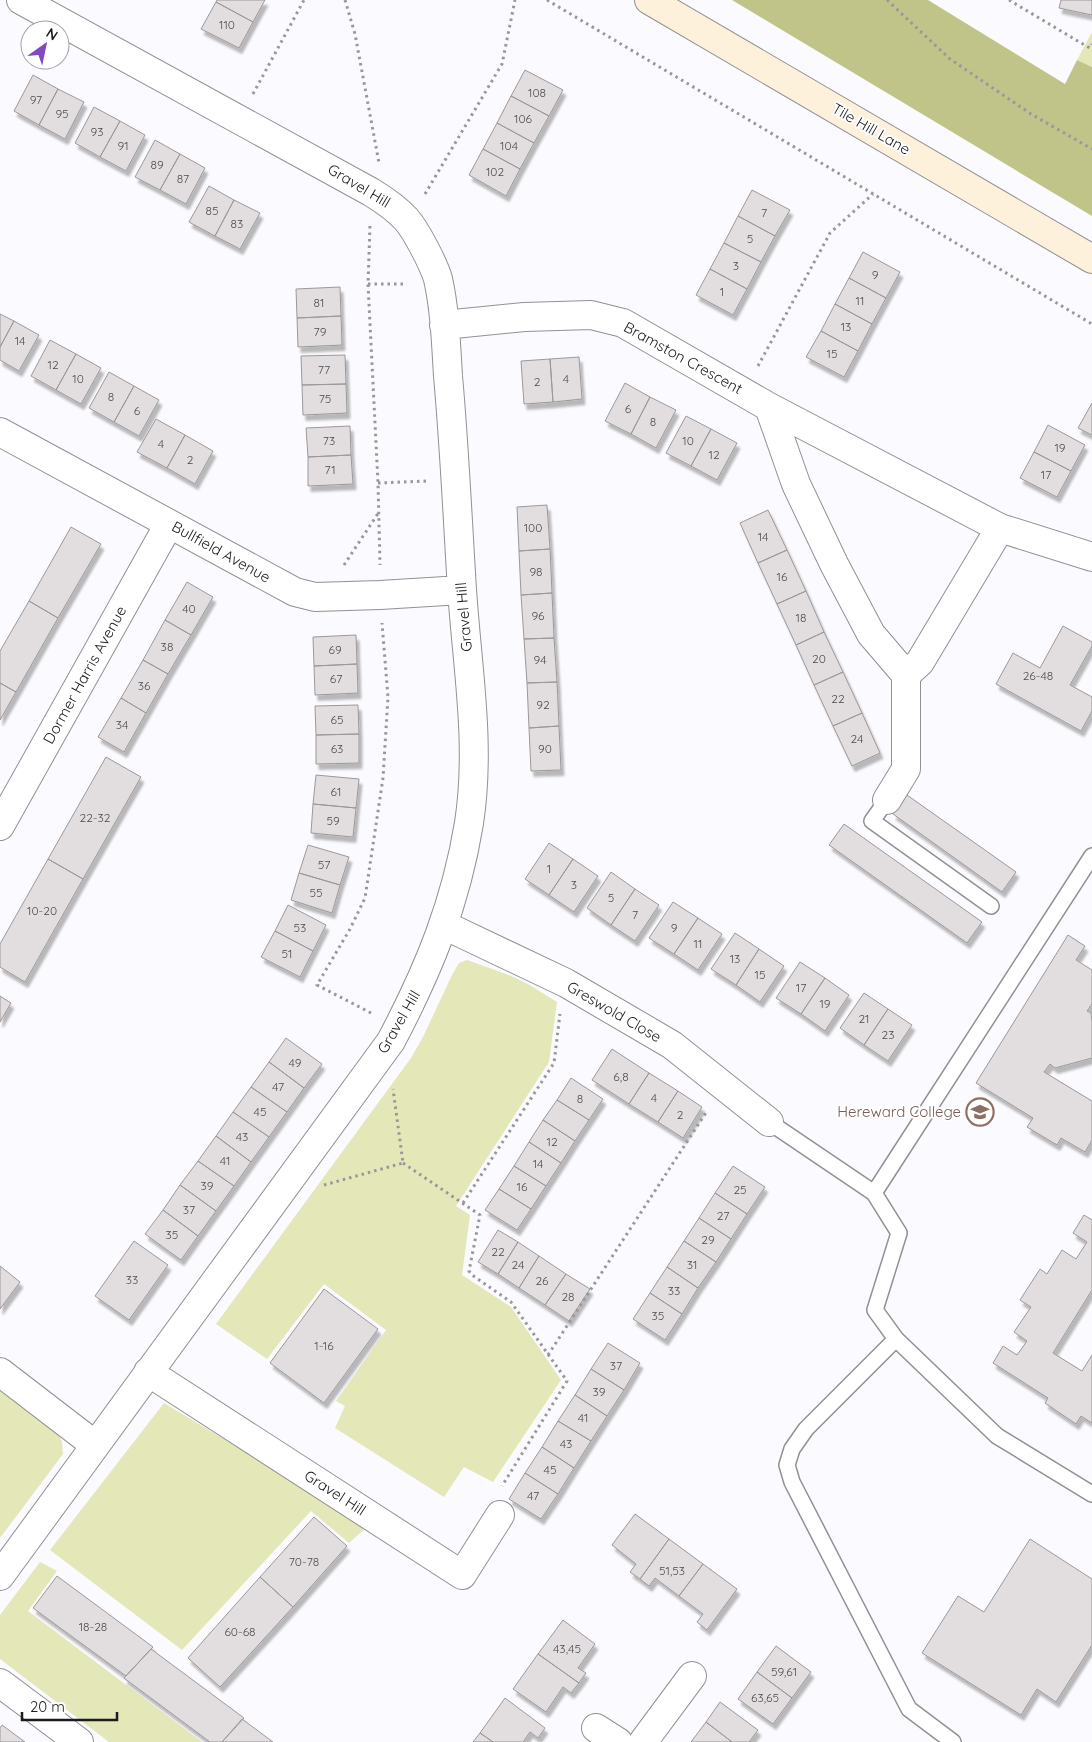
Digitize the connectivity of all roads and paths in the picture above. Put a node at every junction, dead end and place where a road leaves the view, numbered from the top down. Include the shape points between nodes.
1 (21, 0) edge
2 (304, 0) edge
3 (345, 0) edge
4 (515, 0) edge
5 (547, 0) edge
6 (649, 0) edge
7 (886, 0) edge
8 (1009, 0) edge
9 (1092, 44) edge
10 (239, 118) junction
11 (1092, 148) edge
12 (372, 192) junction
13 (873, 194) junction
14 (409, 222) junction
15 (1092, 259) edge
16 (438, 283) junction
17 (368, 284) junction
18 (1092, 324) edge
19 (444, 325) junction
20 (744, 392) junction
21 (769, 407) junction
22 (0, 432) edge
23 (455, 480) junction
24 (378, 483) junction
25 (379, 512) junction
26 (169, 524) junction
27 (1000, 528) junction
28 (1092, 557) edge
29 (462, 590) junction
30 (380, 595) junction
31 (324, 597) junction
32 (906, 675) junction
33 (887, 800) joint
34 (0, 826) edge
35 (1092, 856) edge
36 (991, 906) dead end
37 (444, 925) junction
38 (566, 984) junction
39 (398, 1028) junction
40 (374, 1064) junction
41 (723, 1085) junction
42 (769, 1122) joint
43 (403, 1163) junction
44 (289, 1179) junction
45 (874, 1193) junction
46 (464, 1203) junction
47 (896, 1339) junction
48 (548, 1355) junction
49 (0, 1372) edge
50 (148, 1372) junction
51 (95, 1445) junction
52 (1092, 1494) edge
53 (500, 1514) joint
54 (0, 1576) edge
55 (692, 1676) dead end
56 (0, 1683) edge
57 (79, 1742) edge
58 (643, 1742) edge
59 (953, 1742) edge

1 - 10 street, Gravel Hill
2 - 10 path
3 - 12 path via 355,34 381,174
4 - 14 path via 502,64
5 - 13 path
6 - 15 main road, Tile Hill Lane
7 - 11 path via 950,59 1031,114
8 - 9 path via 1090,48
10 - 12 street, Gravel Hill
12 - 14 street, Gravel Hill
12 - 17 path
13 - 18 path
13 - 20 path via 830,233
14 - 16 street, Gravel Hill via 428,256
16 - 17 path
16 - 19 street, Gravel Hill
17 - 24 path
19 - 20 street, Bramston Crescent via 524,317 591,315 622,323
19 - 23 street, Gravel Hill
20 - 21 street, Bramston Crescent
21 - 27 street, Bramston Crescent
21 - 32 street via 796,484 834,564 871,634
22 - 26 street, Bullfield Avenue
23 - 24 path
23 - 29 street, Gravel Hill
24 - 25 path
25 - 30 path
25 - 31 path
26 - 31 street, Bullfield Avenue via 295,592
26 - 34 street, Dormer Harris Avenue
27 - 28 street, Bramston Crescent
27 - 32 street via 920,662
29 - 30 street, Bullfield Avenue
29 - 37 street, Gravel Hill via 475,736 474,780 460,868
30 - 31 street, Bullfield Avenue
30 - 39 path via 388,697 383,778 365,898 317,985
32 - 33 street via 906,769
33 - 36 lane via 872,821
35 - 45 lane
37 - 38 street, Greswold Close
37 - 39 street, Gravel Hill
38 - 41 street, Greswold Close via 672,1045
38 - 46 path via 554,1063
39 - 40 street, Gravel Hill
40 - 43 path via 392,1076
40 - 44 street, Gravel Hill
41 - 42 street, Greswold Close
41 - 48 path
42 - 45 lane
43 - 44 path via 306,1190
43 - 46 path
44 - 50 street, Gravel Hill
45 - 47 lane via 899,1233 875,1310
46 - 48 path via 480,1214 469,1271 512,1302
47 - 52 lane via 997,1436
47 - 59 lane via 806,1429 792,1449 787,1465 792,1482 909,1708
48 - 53 path via 567,1381 500,1488
49 - 51 street
50 - 51 street, Gravel Hill
50 - 53 street, Gravel Hill via 462,1575
51 - 54 street, Gravel Hill
55 - 58 street
56 - 57 street

